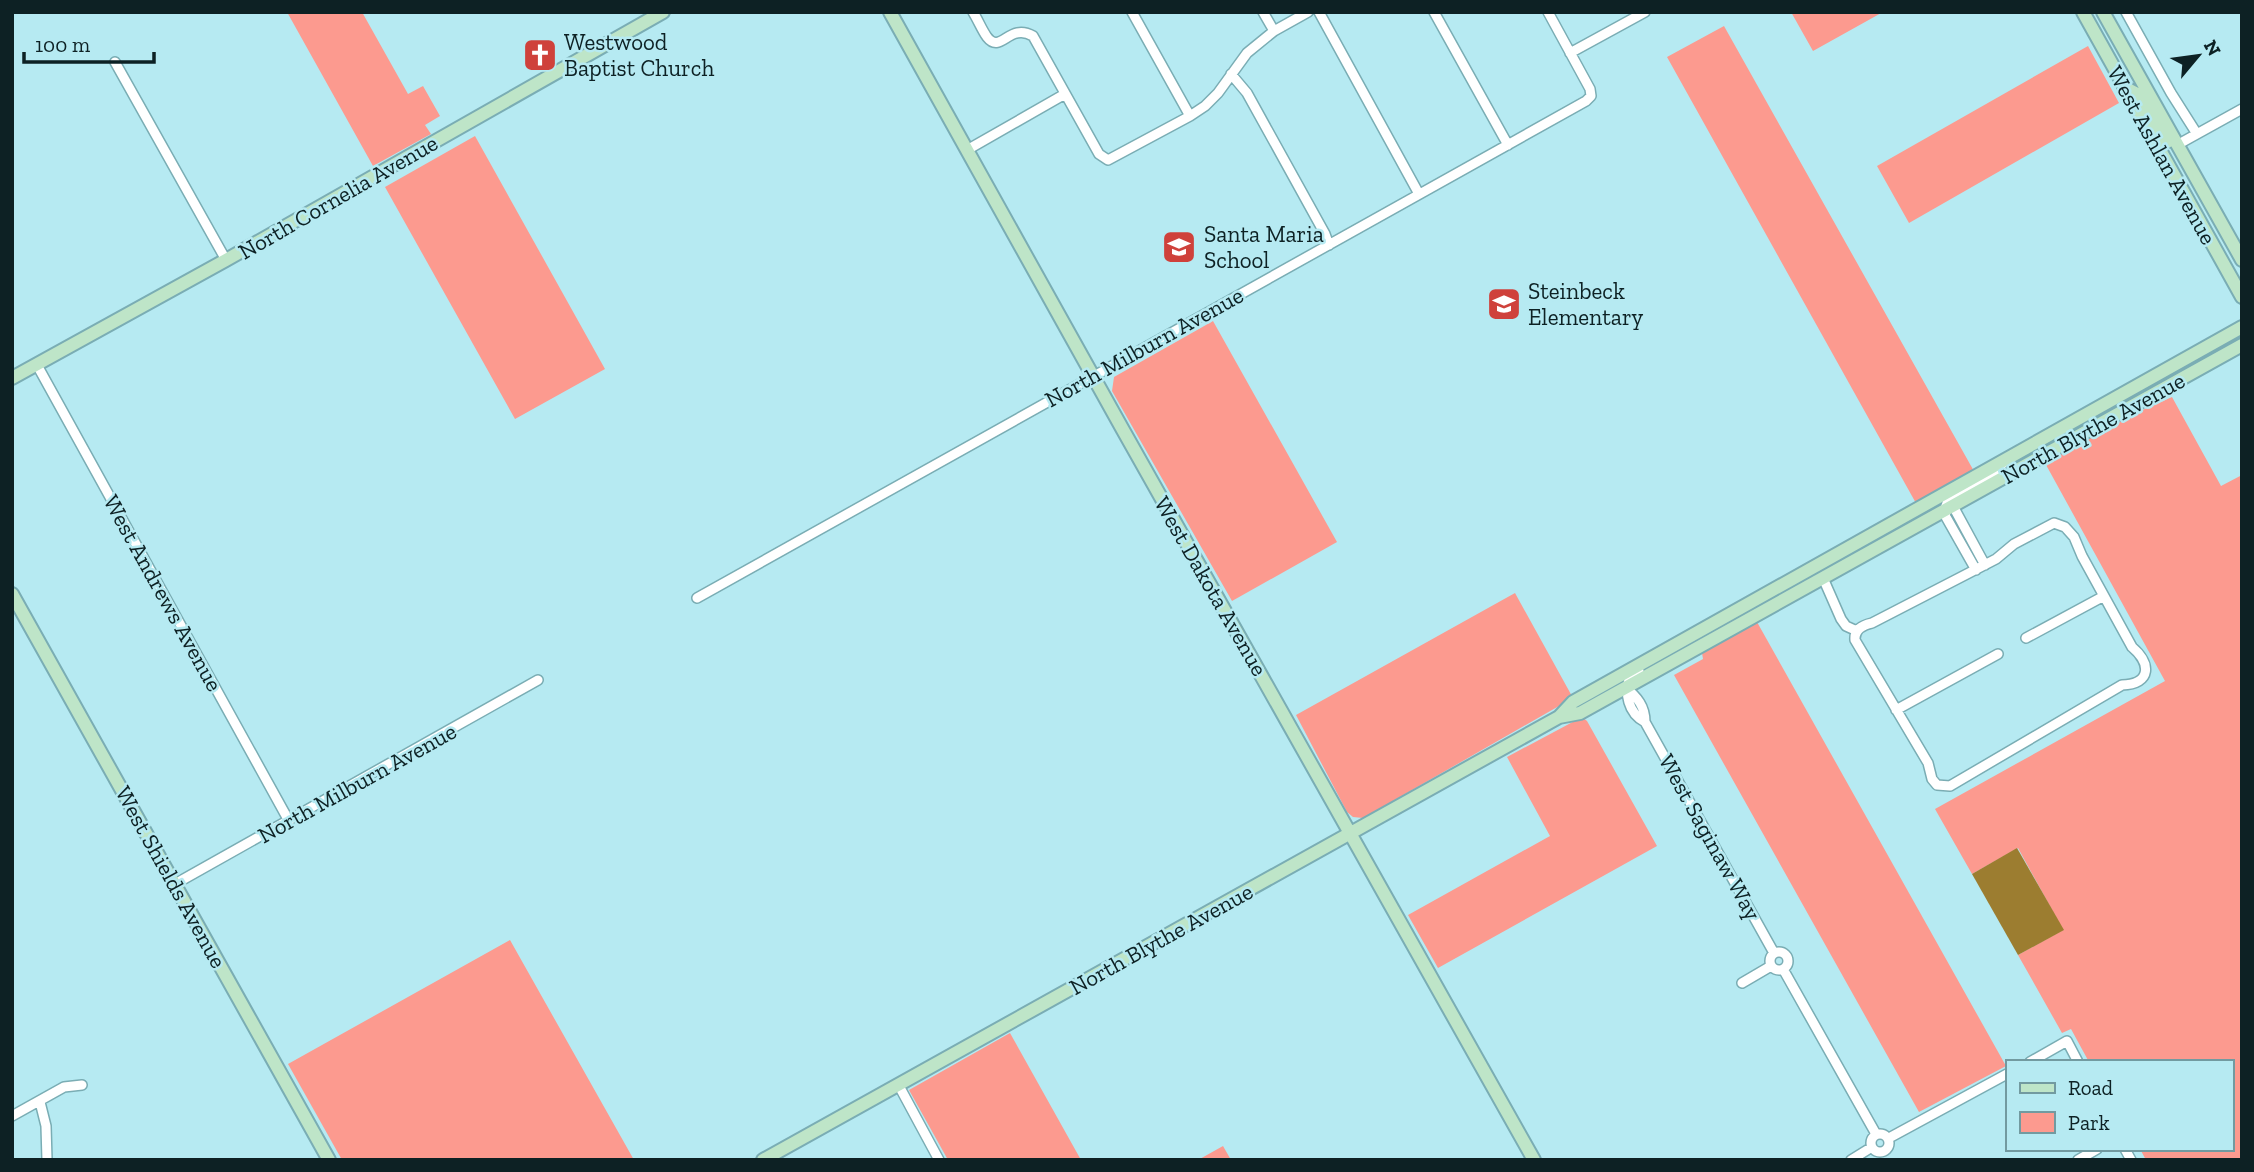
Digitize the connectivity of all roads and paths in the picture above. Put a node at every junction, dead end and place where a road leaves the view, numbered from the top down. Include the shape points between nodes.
1 (890, 12) edge
2 (973, 12) edge
3 (1132, 12) edge
4 (1263, 12) edge
5 (1308, 12) edge
6 (1319, 12) edge
7 (1434, 12) edge
8 (1548, 12) edge
9 (1645, 12) edge
10 (2083, 12) edge
11 (2103, 12) edge
12 (2126, 12) edge
13 (656, 14) edge
14 (1274, 32) junction
15 (1570, 53) junction
16 (115, 62) dead end
17 (1231, 74) junction
18 (2124, 86) junction
19 (1065, 94) junction
20 (2242, 109) edge
21 (1190, 116) junction
22 (2197, 134) junction
23 (1508, 145) junction
24 (2177, 145) junction
25 (967, 149) junction
26 (1419, 194) junction
27 (1329, 245) junction
28 (226, 260) junction
29 (2242, 260) edge
30 (2242, 297) edge
31 (2242, 327) edge
32 (2242, 345) edge
33 (37, 365) junction
34 (1093, 375) junction
35 (12, 378) edge
36 (2004, 462) junction
37 (1949, 508) junction
38 (1970, 537) junction
39 (1961, 543) junction
40 (1985, 565) junction
41 (1976, 570) junction
42 (1823, 578) junction
43 (1793, 587) junction
44 (12, 594) edge
45 (2104, 596) junction
46 (697, 598) dead end
47 (1857, 631) junction
48 (1690, 637) junction
49 (2026, 638) dead end
50 (1998, 654) dead end
51 (538, 680) dead end
52 (1626, 688) junction
53 (1896, 710) junction
54 (1559, 717) junction
55 (289, 821) junction
56 (1351, 833) junction
57 (175, 884) junction
58 (1774, 953) junction
59 (1771, 966) junction
60 (1783, 969) junction
61 (1742, 983) dead end
62 (2034, 1060) edge
63 (2077, 1060) edge
64 (2006, 1075) edge
65 (898, 1084) junction
66 (82, 1085) dead end
67 (40, 1101) junction
68 (12, 1116) edge
69 (1876, 1134) junction
70 (1889, 1138) junction
71 (1872, 1147) junction
72 (2094, 1151) edge
73 (1888, 1155) edge
74 (47, 1160) edge
75 (329, 1160) edge
76 (763, 1160) edge
77 (939, 1160) edge
78 (1534, 1160) edge
79 (1851, 1160) edge
80 (2078, 1160) edge

1 - 25 street, West Dakota Avenue
2 - 19 street via 994,43 1017,32 1033,36
3 - 21 street
4 - 14 street
5 - 14 street
6 - 26 street
7 - 23 street
8 - 15 street
9 - 15 street
10 - 18 street, West Ashlan Avenue
11 - 24 street, West Ashlan Avenue
12 - 22 street
13 - 28 street, North Cornelia Avenue
14 - 17 street via 1247,53
15 - 23 street, North Milburn Avenue via 1591,96
16 - 28 street
17 - 21 street
17 - 27 street via 1247,93
18 - 24 street via 2139,95 2163,138
18 - 30 street, West Ashlan Avenue
19 - 21 street via 1104,159 1113,160
19 - 25 street
20 - 22 street
22 - 24 street
23 - 26 street, North Milburn Avenue
24 - 29 street, West Ashlan Avenue
25 - 34 street, West Dakota Avenue
26 - 27 street, North Milburn Avenue
27 - 34 street, North Milburn Avenue
28 - 33 street, North Cornelia Avenue
31 - 36 street, North Blythe Avenue
32 - 37 street, North Blythe Avenue
33 - 35 street, North Cornelia Avenue
33 - 55 street, West Andrews Avenue
34 - 46 street, North Milburn Avenue
34 - 56 street, West Dakota Avenue
36 - 37 street, North Blythe Avenue via 1995,474 1950,499
36 - 43 street, North Blythe Avenue
37 - 38 street
37 - 39 street
37 - 42 street, North Blythe Avenue
38 - 39 street
38 - 40 street
39 - 41 street
40 - 41 street
40 - 45 street via 2025,537 2059,524 2074,537
41 - 47 street
42 - 43 street, North Blythe Avenue
42 - 47 street via 1841,619
43 - 48 street, North Blythe Avenue
43 - 52 street, North Blythe Avenue
44 - 57 street, West Shields Avenue
45 - 49 street
45 - 53 street via 2132,647 2145,661 2143,677 1950,786 1937,785 1932,779 1928,763
47 - 53 street via 1855,640
48 - 52 street, North Blythe Avenue via 1686,645 1630,676
48 - 54 street, North Blythe Avenue via 1573,702
50 - 53 street
51 - 55 street, North Milburn Avenue
52 - 54 street, North Blythe Avenue via 1580,713
52 - 58 street, West Saginaw Way via 1637,698 1645,722
54 - 56 street, North Blythe Avenue
55 - 57 street, North Milburn Avenue
56 - 65 street, North Blythe Avenue
56 - 78 street, West Dakota Avenue
57 - 75 street, West Shields Avenue
58 - 59 street
58 - 60 street via 1787,956
59 - 60 street
59 - 61 street
60 - 69 street
62 - 63 street via 2067,1041
64 - 70 street
65 - 76 street, North Blythe Avenue
65 - 77 street
66 - 67 street via 64,1087
67 - 68 street
67 - 74 street
69 - 70 street
69 - 71 street
70 - 73 street
71 - 73 street
71 - 79 street
72 - 80 street

